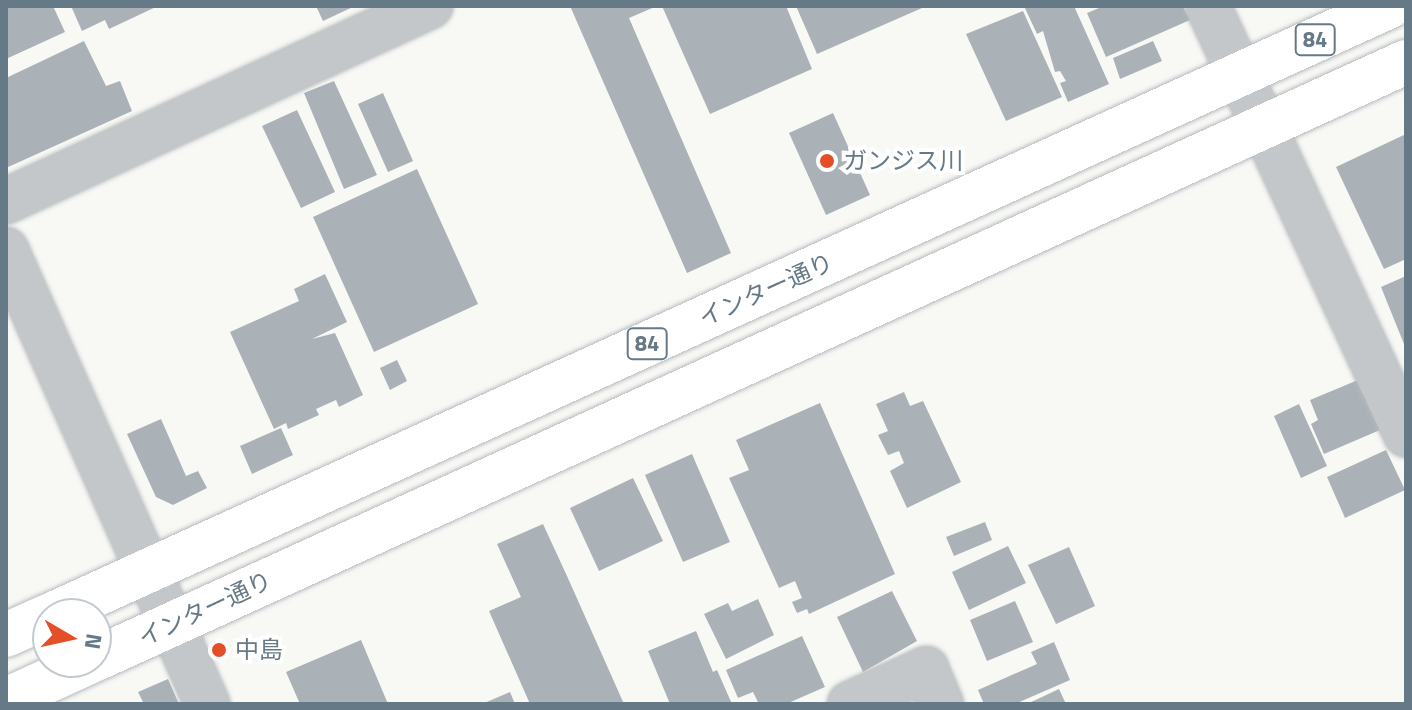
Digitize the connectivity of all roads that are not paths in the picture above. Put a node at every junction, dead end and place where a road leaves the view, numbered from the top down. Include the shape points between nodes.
1 (430, 6) edge
2 (1208, 6) edge
3 (1390, 6) edge
4 (1406, 62) edge
5 (1240, 74) junction
6 (1264, 128) junction
7 (6, 201) edge
8 (6, 250) edge
9 (1406, 435) edge
10 (149, 571) junction
11 (89, 598) edge
12 (32, 623) edge
13 (173, 623) junction
14 (6, 635) edge
15 (112, 652) edge
16 (54, 678) edge
17 (6, 700) edge
18 (207, 704) edge
19 (850, 704) edge
20 (941, 704) edge

1 - 7 street
2 - 5 street
3 - 5 main road, インター通り / 84
4 - 6 main road, インター通り / 84
5 - 6 street
5 - 10 main road, インター通り / 84
6 - 9 street
6 - 13 main road, インター通り / 84
8 - 10 street
10 - 11 main road, インター通り / 84
10 - 13 street
12 - 14 main road, インター通り / 84
13 - 15 main road, インター通り / 84
13 - 18 street
16 - 17 main road
19 - 20 street via 926,669

